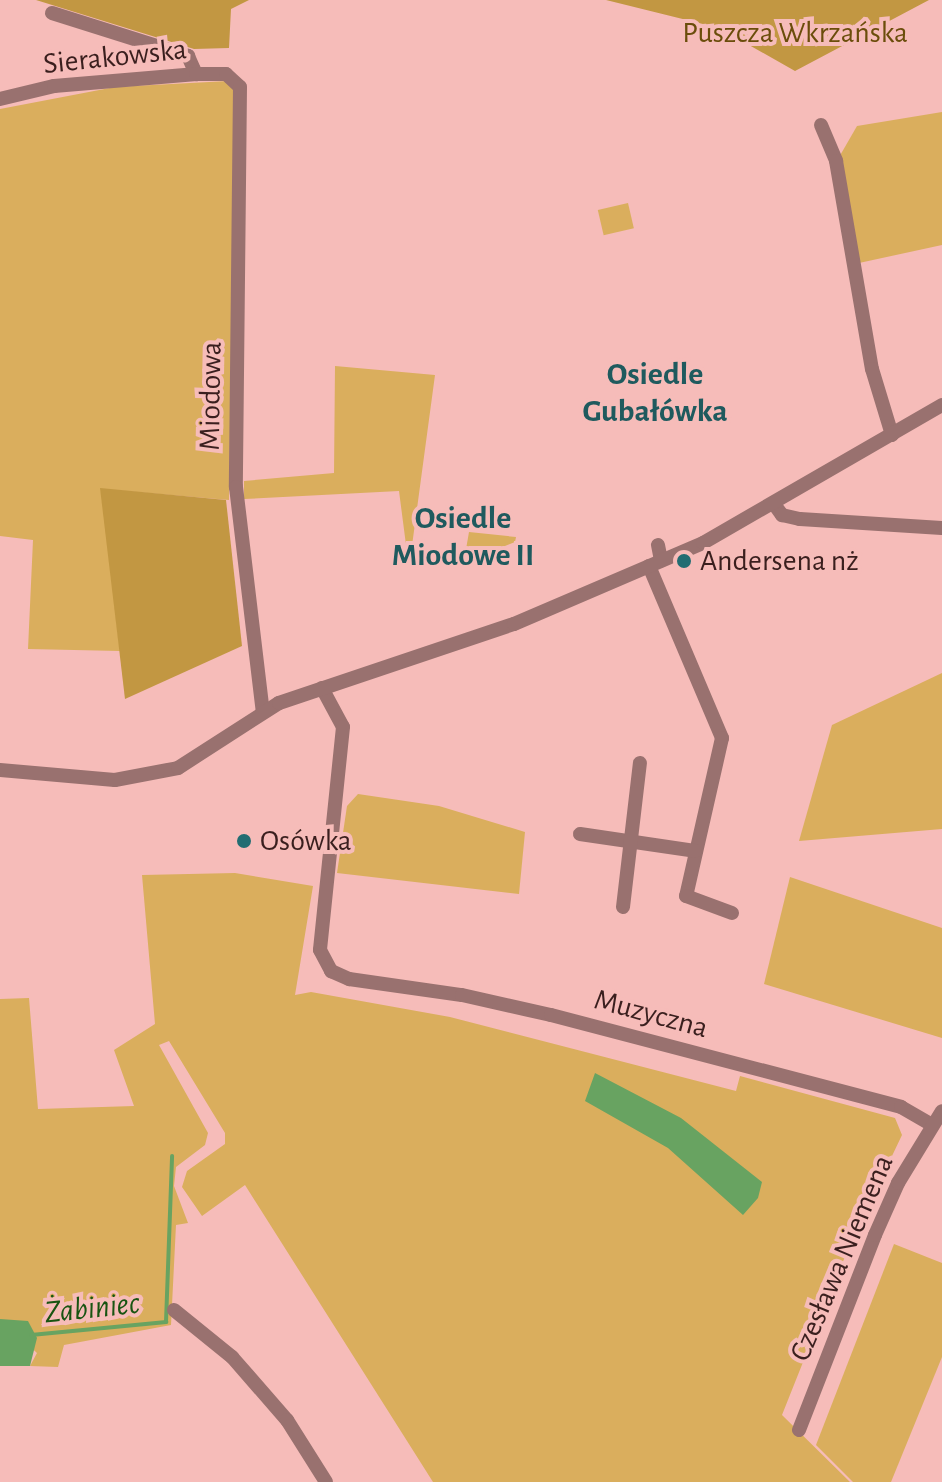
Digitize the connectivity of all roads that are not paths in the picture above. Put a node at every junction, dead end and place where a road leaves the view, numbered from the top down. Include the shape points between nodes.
1 (52, 13) dead end
2 (196, 74) junction
3 (235, 79) joint
4 (0, 99) edge
5 (821, 125) dead end
6 (942, 405) edge
7 (892, 435) junction
8 (774, 504) junction
9 (942, 528) edge
10 (658, 545) dead end
11 (655, 564) junction
12 (322, 688) junction
13 (263, 712) junction
14 (640, 763) dead end
15 (0, 770) edge
16 (580, 834) dead end
17 (631, 842) junction
18 (695, 851) junction
19 (623, 907) dead end
20 (732, 913) dead end
21 (942, 1111) edge
22 (932, 1125) junction
23 (174, 1310) dead end
24 (799, 1430) dead end
25 (326, 1482) edge

1 - 2 street via 188,56
2 - 3 street, Sierakowska
2 - 4 street, Sierakowska via 54,86
3 - 13 street, Miodowa via 240,87 236,487
5 - 7 street via 836,161 872,369
6 - 7 street
7 - 8 street
8 - 9 street via 782,515 800,519
8 - 11 street
10 - 11 street
11 - 12 street via 514,624
11 - 18 street via 722,738
12 - 13 street
12 - 22 street, Muzyczna via 343,727 320,950 331,971 349,979 462,995 551,1015 901,1107
13 - 15 street via 188,763 143,778
14 - 17 street
16 - 17 street
17 - 18 street
17 - 19 street
18 - 20 street via 686,896
21 - 22 street, Czesława Niemena
22 - 24 street, Czesława Niemena via 875,1235
23 - 25 street via 232,1357 287,1420

